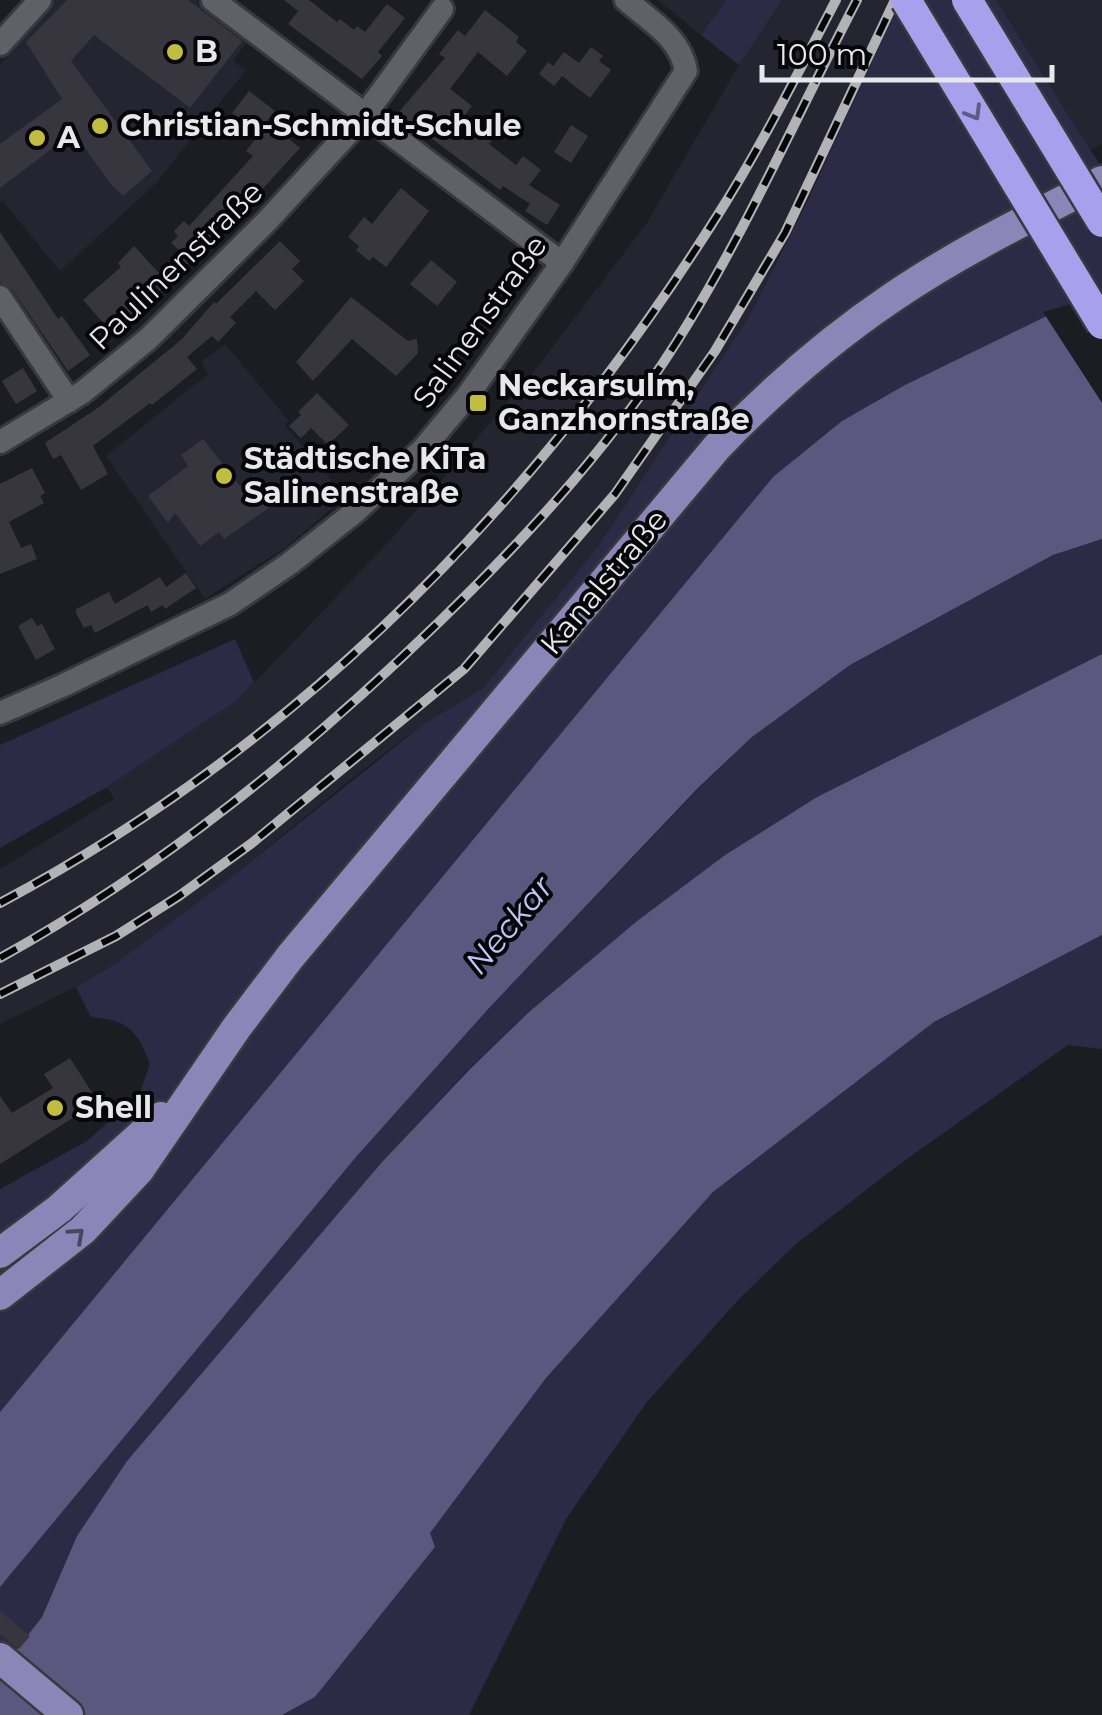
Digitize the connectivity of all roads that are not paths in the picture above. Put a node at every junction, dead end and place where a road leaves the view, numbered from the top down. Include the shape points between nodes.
1 (40, 0) edge
2 (213, 0) edge
3 (626, 0) edge
4 (906, 0) edge
5 (967, 0) edge
6 (442, 9) dead end
7 (0, 44) edge
8 (364, 116) junction
9 (1102, 181) edge
10 (1102, 222) edge
11 (562, 263) junction
12 (0, 297) edge
13 (1102, 324) edge
14 (68, 401) junction
15 (0, 442) edge
16 (0, 713) edge
17 (197, 1084) junction
18 (0, 1252) edge
19 (0, 1295) edge
20 (0, 1658) edge
21 (68, 1715) edge

1 - 7 street
2 - 8 street
3 - 11 street, Salinenstraße via 674,41 686,71
4 -> 13 highway, bridge
5 - 10 highway, bridge
6 - 8 street, Paulinenstraße
8 - 11 street
8 - 14 street, Paulinenstraße via 148,339
9 - 17 main road, Kanalstraße via 893,296 762,400 290,958
11 - 16 street, Salinenstraße via 468,395 356,512 230,604
12 - 14 street
14 - 15 street, Paulinenstraße
17 - 18 main road, Kanalstraße via 59,1209
19 -> 17 main road, Kanalstraße via 83,1230 128,1182
20 - 21 main road

